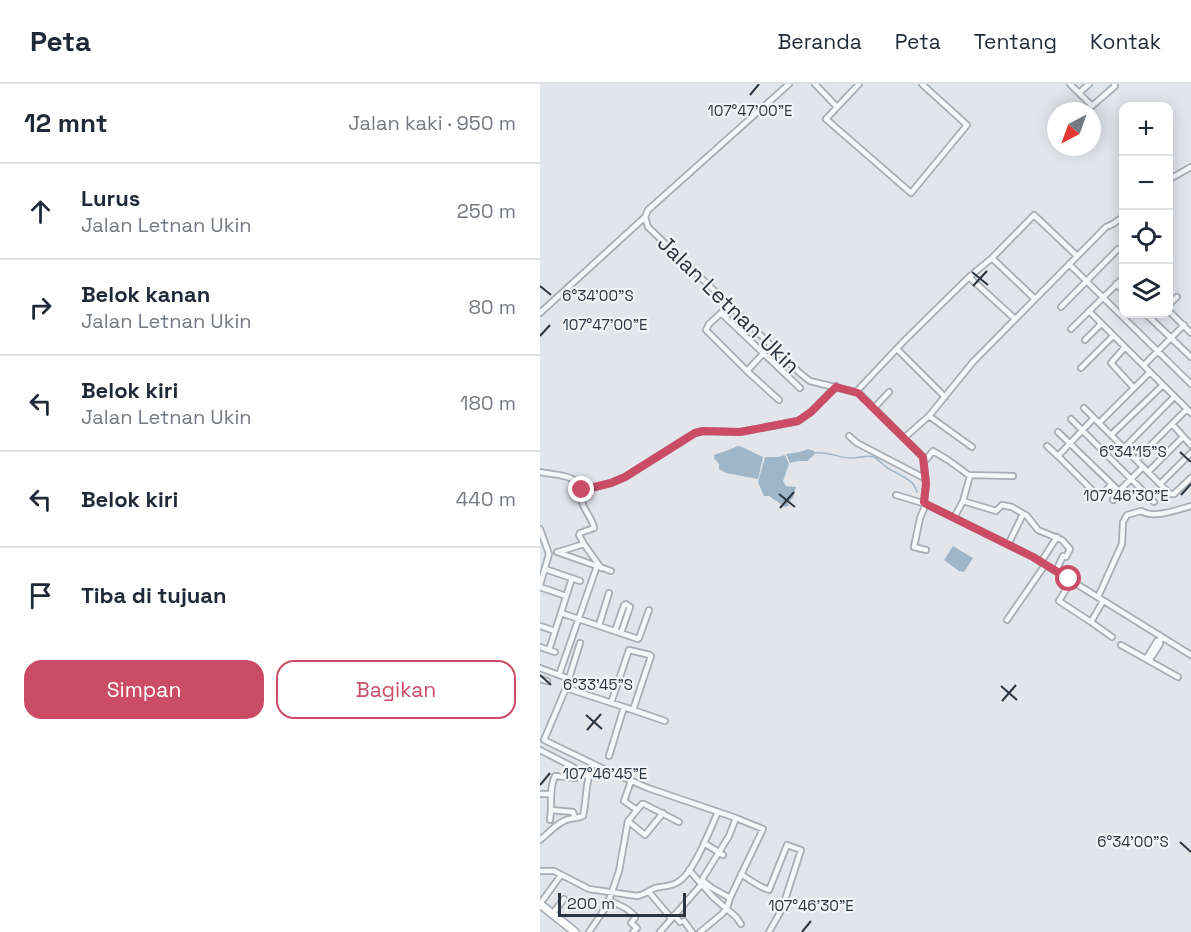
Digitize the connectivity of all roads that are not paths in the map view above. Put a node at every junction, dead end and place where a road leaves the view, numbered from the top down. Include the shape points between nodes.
1 (789, 84) edge
2 (815, 84) edge
3 (859, 84) edge
4 (922, 84) edge
5 (1070, 84) edge
6 (1089, 84) edge
7 (1114, 84) edge
8 (1079, 93) junction
9 (837, 107) junction
10 (1191, 167) edge
11 (1173, 177) edge
12 (645, 217) junction
13 (1119, 220) edge
14 (1118, 249) dead end
15 (1077, 256) junction
16 (992, 258) junction
17 (1069, 264) junction
18 (969, 277) junction
19 (1087, 281) junction
20 (1119, 281) edge
21 (1116, 284) junction
22 (1119, 287) edge
23 (1102, 297) junction
24 (1177, 297) dead end
25 (1035, 299) junction
26 (1173, 301) edge
27 (730, 305) junction
28 (1061, 307) dead end
29 (1089, 311) junction
30 (540, 313) edge
31 (721, 313) junction
32 (1173, 315) edge
33 (1150, 318) edge
34 (1015, 319) junction
35 (1101, 324) junction
36 (1184, 325) junction
37 (1071, 329) dead end
38 (1191, 333) edge
39 (1113, 336) junction
40 (1171, 338) junction
41 (1085, 340) dead end
42 (771, 345) junction
43 (1125, 347) junction
44 (897, 349) junction
45 (1158, 352) junction
46 (764, 353) junction
47 (1191, 357) edge
48 (1144, 365) junction
49 (1081, 368) dead end
50 (747, 371) junction
51 (1150, 372) junction
52 (1191, 384) edge
53 (1162, 385) junction
54 (836, 387) junction
55 (801, 388) dead end
56 (1134, 388) junction
57 (856, 392) junction
58 (890, 392) dead end
59 (945, 397) junction
60 (1174, 397) junction
61 (779, 400) dead end
62 (874, 408) junction
63 (1084, 408) dead end
64 (1189, 411) edge
65 (929, 416) junction
66 (1094, 418) junction
67 (1071, 419) dead end
68 (1099, 423) junction
69 (1172, 424) junction
70 (1082, 431) junction
71 (1058, 432) dead end
72 (1112, 435) junction
73 (849, 436) dead end
74 (1183, 437) junction
75 (904, 438) junction
76 (1070, 443) junction
77 (1191, 445) edge
78 (1047, 446) dead end
79 (972, 447) dead end
80 (1124, 448) junction
81 (1191, 453) edge
82 (1058, 456) junction
83 (1136, 460) junction
84 (925, 462) junction
85 (1143, 467) junction
86 (540, 472) edge
87 (1148, 472) junction
88 (969, 475) junction
89 (1013, 476) dead end
90 (1191, 478) edge
91 (926, 479) junction
92 (1131, 480) junction
93 (1160, 484) junction
94 (1111, 485) junction
95 (582, 490) junction
96 (1119, 491) junction
97 (896, 495) dead end
98 (1113, 500) dead end
99 (963, 501) junction
100 (1154, 502) dead end
101 (926, 504) junction
102 (1191, 506) edge
103 (1023, 514) junction
104 (954, 518) junction
105 (541, 532) edge
106 (1057, 537) junction
107 (584, 544) junction
108 (1008, 544) junction
109 (926, 550) dead end
110 (557, 552) junction
111 (540, 554) edge
112 (549, 554) junction
113 (1043, 563) junction
114 (599, 567) junction
115 (545, 569) junction
116 (610, 571) dead end
117 (1056, 571) junction
118 (572, 578) junction
119 (580, 581) dead end
120 (1071, 581) junction
121 (540, 586) edge
122 (609, 593) dead end
123 (566, 596) junction
124 (1098, 597) junction
125 (1103, 601) junction
126 (649, 610) dead end
127 (561, 613) junction
128 (578, 618) junction
129 (1007, 620) dead end
130 (1092, 622) junction
131 (599, 625) junction
132 (540, 626) edge
133 (555, 631) junction
134 (615, 631) junction
135 (621, 633) junction
136 (1112, 637) dead end
137 (1161, 639) junction
138 (580, 644) dead end
139 (1121, 645) dead end
140 (540, 647) edge
141 (549, 650) junction
142 (555, 652) dead end
143 (1191, 655) edge
144 (1148, 660) junction
145 (540, 668) edge
146 (559, 675) junction
147 (1178, 677) dead end
148 (567, 678) dead end
149 (566, 688) junction
150 (611, 703) junction
151 (624, 707) junction
152 (633, 710) junction
153 (665, 722) dead end
154 (542, 740) edge
155 (540, 750) edge
156 (609, 756) dead end
157 (593, 764) junction
158 (588, 777) junction
159 (575, 778) dead end
160 (631, 781) junction
161 (540, 794) edge
162 (551, 795) junction
163 (551, 810) junction
164 (637, 810) junction
165 (718, 812) junction
166 (663, 813) junction
167 (574, 818) junction
168 (736, 818) junction
169 (550, 820) dead end
170 (628, 821) junction
171 (679, 822) dead end
172 (540, 840) edge
173 (704, 843) junction
174 (721, 853) junction
175 (690, 869) junction
176 (540, 872) edge
177 (561, 874) junction
178 (741, 874) junction
179 (702, 885) junction
180 (612, 892) junction
181 (649, 892) junction
182 (730, 898) junction
183 (564, 899) dead end
184 (609, 900) junction
185 (540, 904) edge
186 (727, 908) junction
187 (553, 913) junction
188 (673, 916) junction
189 (741, 924) dead end
190 (574, 932) edge
191 (589, 932) edge
192 (633, 932) edge
193 (660, 932) edge
194 (692, 932) edge
195 (700, 932) edge
196 (769, 932) edge

1 - 12 street, Jalan Letnan Ukin via 648,210
2 - 9 street
3 - 9 street
4 - 9 street via 967,125 911,194 826,119
5 - 8 street
6 - 8 street
7 - 8 street via 1092,106
10 - 11 street
12 - 27 street, Jalan Letnan Ukin via 648,227
12 - 30 street
13 - 15 street
14 - 19 street
15 - 16 street via 1034,215
15 - 17 street
16 - 18 street
16 - 25 street
17 - 19 street
17 - 25 street
18 - 34 street
18 - 44 street
19 - 23 street
19 - 28 street
20 - 21 street
21 - 22 street
21 - 23 street
23 - 29 street
23 - 45 street
24 - 26 street
25 - 34 street
27 - 31 street
27 - 42 street, Jalan Letnan Ukin
29 - 35 street
29 - 37 street
31 - 46 street
31 - 50 street via 706,330
32 - 36 street
33 - 40 street
34 - 59 street
35 - 39 street
35 - 41 street
36 - 38 street
36 - 40 street
39 - 43 street
39 - 49 street
40 - 45 street
40 - 47 street
42 - 46 street
42 - 54 street, Jalan Letnan Ukin via 808,380
43 - 48 street
43 - 56 street via 1111,364
44 - 57 street
44 - 59 street
45 - 48 street
45 - 52 street
46 - 50 street
46 - 55 street
48 - 51 street
50 - 61 street
51 - 53 street
51 - 56 street
53 - 60 street
53 - 72 street
54 - 57 street, Jalan Letnan Ukin
54 - 95 street via 798,421 740,432 695,433 625,477
56 - 68 street
57 - 62 street, Jalan Letnan Ukin
58 - 62 street
59 - 65 street
60 - 64 street
60 - 80 street
62 - 75 street, Jalan Letnan Ukin
63 - 66 street
64 - 69 street
65 - 75 street
65 - 79 street
66 - 68 street
66 - 70 street
67 - 70 street
68 - 72 street
69 - 74 street
69 - 83 street
70 - 76 street
70 - 92 street
71 - 76 street
72 - 80 street
73 - 91 street
74 - 77 street
74 - 87 street
75 - 84 street, Jalan Letnan Ukin
76 - 82 street
76 - 94 street
78 - 82 street
80 - 83 street
81 - 93 street
82 - 94 street via 1099,497
83 - 85 street
84 - 88 street via 933,451
84 - 91 street
85 - 87 street
85 - 92 street
86 - 95 street via 573,478
87 - 93 street
88 - 89 street
88 - 99 street
90 - 93 street via 1172,495
91 - 101 street
92 - 96 street
92 - 100 street
94 - 96 street
95 - 107 street via 582,503 594,528 579,534
96 - 98 street
97 - 101 street
99 - 103 street via 996,511 1000,506 1008,506
99 - 104 street
101 - 104 street
101 - 109 street via 914,547
102 - 124 street via 1157,514 1141,511 1126,515 1122,544
103 - 106 street via 1038,530
103 - 108 street
104 - 108 street
105 - 112 street
106 - 113 street
106 - 117 street via 1070,549
107 - 110 street
107 - 114 street
108 - 113 street
110 - 112 street
110 - 114 street
111 - 112 street
112 - 115 street
113 - 117 street
113 - 129 street
114 - 116 street
114 - 128 street
115 - 118 street
115 - 121 street
117 - 120 street
118 - 119 street
118 - 123 street
120 - 124 street
120 - 130 street via 1059,601
121 - 123 street
122 - 131 street
123 - 127 street
124 - 125 street
125 - 130 street
125 - 137 street
126 - 135 street via 639,638
127 - 128 street
127 - 133 street
128 - 131 street
128 - 146 street
130 - 136 street
131 - 134 street
132 - 133 street
133 - 141 street
134 - 135 street
134 - 135 street via 626,604 630,607
137 - 143 street
137 - 144 street
138 - 149 street
139 - 144 street
140 - 141 street
141 - 142 street
144 - 147 street
145 - 146 street
146 - 148 street
149 - 150 street
149 - 154 street
150 - 151 street
150 - 152 street via 629,649 650,655
151 - 152 street
151 - 156 street
152 - 153 street
154 - 157 street
155 - 158 street
157 - 158 street
157 - 160 street
158 - 167 street via 584,816
159 - 162 street via 554,777
160 - 164 street via 624,801
160 - 165 street
161 - 162 street
162 - 163 street
163 - 167 street via 573,812
163 - 169 street
164 - 166 street via 644,804
164 - 170 street
165 - 168 street
165 - 173 street
166 - 170 street via 645,835
166 - 171 street
167 - 172 street via 563,821
168 - 174 street
168 - 178 street via 763,829
170 - 180 street
173 - 174 street
173 - 175 street
174 - 182 street via 703,880
175 - 179 street
175 - 181 street via 678,882
176 - 177 street
177 - 180 street via 585,887
177 - 185 street
178 - 182 street
178 - 196 street via 769,890 787,845 801,850 782,909
179 - 186 street
179 - 188 street
180 - 181 street via 639,896
180 - 184 street
181 - 188 street
182 - 186 street
183 - 187 street
184 - 191 street
184 - 192 street via 635,916 631,922 637,928
185 - 187 main road
186 - 189 street
186 - 195 street
187 - 190 main road
188 - 193 street
188 - 194 street

